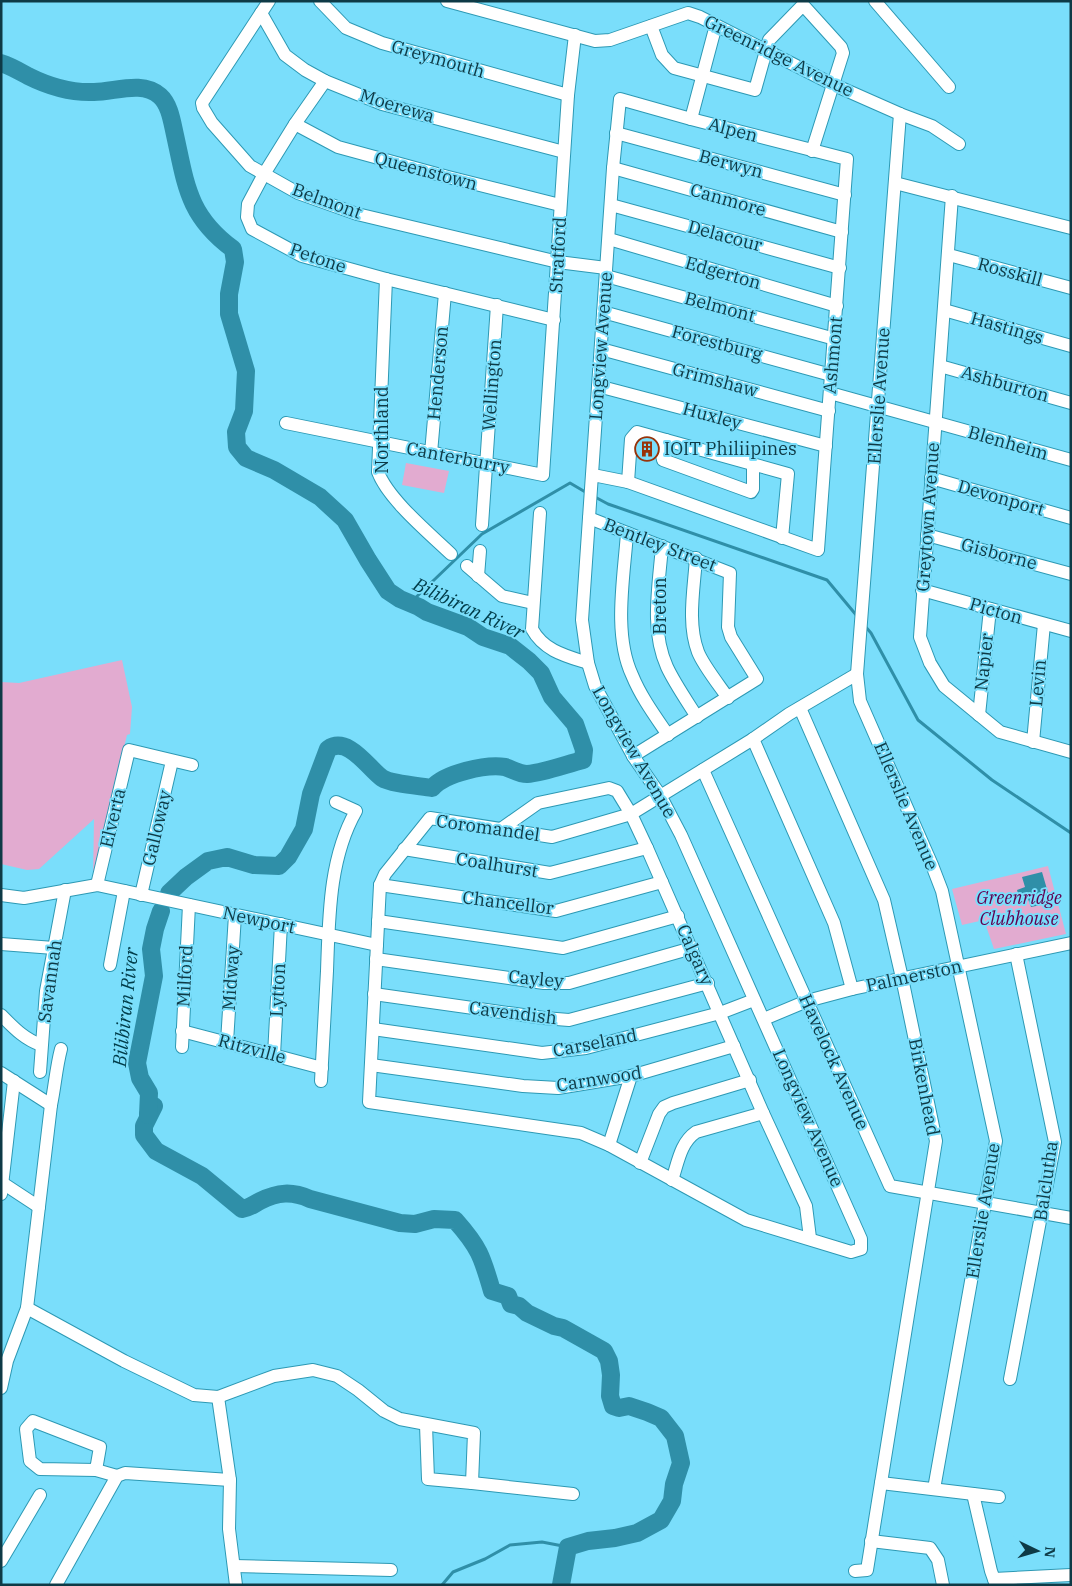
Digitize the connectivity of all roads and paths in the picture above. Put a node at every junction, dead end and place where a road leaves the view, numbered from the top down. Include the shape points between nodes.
1 (269, 1) edge
2 (320, 1) edge
3 (682, 1) edge
4 (875, 1) edge
5 (451, 2) edge
6 (261, 13) junction
7 (688, 13) junction
8 (716, 25) junction
9 (651, 26) junction
10 (575, 35) junction
11 (766, 50) junction
12 (702, 76) junction
13 (325, 81) junction
14 (832, 84) junction
15 (949, 87) dead end
16 (568, 96) junction
17 (620, 99) joint
18 (900, 114) junction
19 (691, 119) junction
20 (295, 124) junction
21 (616, 133) junction
22 (959, 144) dead end
23 (812, 151) junction
24 (564, 152) junction
25 (847, 159) joint
26 (613, 168) junction
27 (264, 174) junction
28 (895, 183) junction
29 (845, 195) junction
30 (952, 196) junction
31 (560, 205) junction
32 (611, 205) junction
33 (1071, 228) edge
34 (842, 232) junction
35 (609, 239) junction
36 (949, 255) junction
37 (558, 262) junction
38 (840, 268) junction
39 (606, 272) junction
40 (386, 279) junction
41 (1071, 288) edge
42 (445, 293) junction
43 (497, 305) junction
44 (837, 306) junction
45 (944, 310) junction
46 (603, 312) junction
47 (554, 320) junction
48 (835, 339) junction
49 (1071, 346) edge
50 (601, 349) junction
51 (940, 366) junction
52 (831, 375) junction
53 (598, 386) junction
54 (830, 393) junction
55 (1071, 403) edge
56 (878, 406) junction
57 (829, 411) junction
58 (935, 422) junction
59 (286, 424) dead end
60 (666, 440) junction
61 (379, 442) junction
62 (826, 446) junction
63 (431, 453) junction
64 (1071, 460) edge
65 (487, 464) junction
66 (753, 464) junction
67 (543, 475) joint
68 (592, 475) junction
69 (931, 478) junction
70 (628, 482) junction
71 (540, 513) dead end
72 (589, 518) junction
73 (1071, 518) edge
74 (482, 525) dead end
75 (628, 533) junction
76 (927, 535) junction
77 (782, 538) junction
78 (662, 546) junction
79 (480, 551) dead end
80 (451, 554) dead end
81 (696, 558) junction
82 (466, 566) dead end
83 (1071, 574) edge
84 (478, 576) junction
85 (922, 590) junction
86 (533, 603) junction
87 (990, 609) junction
88 (1044, 624) junction
89 (1071, 631) edge
90 (588, 663) junction
91 (857, 674) junction
92 (728, 698) junction
93 (800, 708) junction
94 (979, 715) junction
95 (697, 716) junction
96 (668, 735) junction
97 (753, 739) junction
98 (1032, 742) junction
99 (1071, 752) edge
100 (633, 756) junction
101 (172, 761) junction
102 (192, 765) dead end
103 (703, 770) junction
104 (660, 795) junction
105 (336, 802) dead end
106 (631, 814) junction
107 (502, 829) junction
108 (647, 848) junction
109 (404, 849) junction
110 (662, 882) junction
111 (380, 885) junction
112 (97, 886) junction
113 (65, 890) junction
114 (124, 891) junction
115 (1, 895) edge
116 (141, 895) junction
117 (189, 905) junction
118 (235, 915) junction
119 (678, 916) junction
120 (378, 921) junction
121 (281, 924) junction
122 (328, 935) junction
123 (1, 944) edge
124 (377, 945) junction
125 (54, 948) junction
126 (692, 948) junction
127 (1070, 948) edge
128 (1016, 954) junction
129 (376, 959) junction
130 (110, 966) dead end
131 (959, 966) junction
132 (902, 978) junction
133 (708, 983) junction
134 (852, 989) junction
135 (374, 994) junction
136 (754, 1000) junction
137 (807, 1001) junction
138 (720, 1013) junction
139 (1, 1015) edge
140 (764, 1019) junction
141 (373, 1029) junction
142 (182, 1031) junction
143 (227, 1042) junction
144 (41, 1045) junction
145 (734, 1046) junction
146 (182, 1047) dead end
147 (60, 1049) dead end
148 (274, 1055) junction
149 (371, 1065) junction
150 (322, 1068) junction
151 (40, 1072) dead end
152 (1, 1073) edge
153 (631, 1076) junction
154 (750, 1080) junction
155 (14, 1081) junction
156 (321, 1081) dead end
157 (51, 1104) junction
158 (763, 1113) junction
159 (609, 1145) junction
160 (640, 1163) junction
161 (672, 1180) junction
162 (2, 1186) edge
163 (927, 1193) junction
164 (986, 1203) junction
165 (39, 1207) junction
166 (1042, 1213) junction
167 (1071, 1218) edge
168 (810, 1238) junction
169 (27, 1308) junction
170 (4, 1359) edge
171 (1010, 1379) dead end
172 (1, 1388) edge
173 (218, 1397) junction
174 (426, 1425) junction
175 (96, 1470) junction
176 (117, 1476) junction
177 (230, 1480) junction
178 (472, 1482) junction
179 (881, 1483) junction
180 (934, 1489) junction
181 (573, 1494) dead end
182 (973, 1494) junction
183 (40, 1495) dead end
184 (999, 1497) dead end
185 (872, 1541) junction
186 (1, 1561) edge
187 (234, 1566) junction
188 (391, 1570) dead end
189 (855, 1571) dead end
190 (1071, 1575) edge
191 (995, 1582) edge
192 (56, 1585) edge
193 (236, 1585) edge
194 (943, 1585) edge

1 - 6 street, Belmont
2 - 16 street, Greymouth via 346,28 382,43
3 - 7 street
4 - 15 street
5 - 10 street, Greenridge Avenue
6 - 13 street, Moerewa via 285,55
6 - 27 street, Belmont via 202,103 202,108 250,166
7 - 8 street, Greenridge Avenue
7 - 9 street, Greenridge Avenue
8 - 11 street, Greenridge Avenue
8 - 12 street
9 - 10 street, Greenridge Avenue via 610,40 595,41
9 - 12 street via 667,63
10 - 16 street, Stratford
11 - 12 street via 755,90
11 - 14 street, Greenridge Avenue
11 - 14 street via 769,40 803,4 841,47 843,53
12 - 19 street
13 - 20 street, Petone
13 - 24 street, Moerewa via 382,104
14 - 18 street, Greenridge Avenue
14 - 23 street
16 - 24 street, Stratford
17 - 19 street, Alpen
17 - 21 street, Longview Avenue
18 - 22 street, Greenridge Avenue via 932,126
18 - 28 street, Ellerslie Avenue
19 - 23 street, Alpen
20 - 27 street, Petone
20 - 31 street, Queenstown via 338,147
21 - 26 street, Longview Avenue
21 - 29 street, Berwyn
23 - 25 street, Alpen
24 - 31 street, Stratford
25 - 29 street, Ashmont
26 - 32 street, Longview Avenue
26 - 34 street, Canmore
27 - 37 street, Belmont via 298,193 357,214
27 - 40 street, Petone via 248,204 247,217 252,229 302,256
28 - 30 street
28 - 56 street, Ellerslie Avenue
29 - 34 street, Ashmont
30 - 33 street
30 - 36 street, Greytown Avenue
31 - 37 street, Stratford
32 - 35 street, Longview Avenue
32 - 38 street, Delacour
34 - 38 street, Ashmont
35 - 39 street, Longview Avenue
35 - 44 street, Edgerton
36 - 41 street, Rosskill
36 - 45 street, Greytown Avenue
37 - 39 street, Belmont
37 - 47 street, Stratford
38 - 44 street, Ashmont
39 - 46 street, Longview Avenue
39 - 48 street, Belmont
40 - 42 street, Petone
40 - 61 street, Northland
42 - 43 street, Petone
42 - 63 street, Henderson
43 - 47 street, Petone
43 - 65 street, Wellington
44 - 48 street, Ashmont
45 - 49 street, Hastings
45 - 51 street, Greytown Avenue
46 - 50 street, Longview Avenue
46 - 52 street, Forestburg
47 - 67 street, Stratford
48 - 52 street, Ashmont
50 - 53 street, Longview Avenue
50 - 57 street, Grimshaw
51 - 55 street, Ashburton
51 - 58 street, Greytown Avenue
52 - 54 street, Ashmont
53 - 62 street, Huxley
53 - 68 street, Longview Avenue
54 - 56 street, Blenheim
54 - 57 street, Ashmont
56 - 58 street, Blenheim
56 - 91 street, Ellerslie Avenue
57 - 62 street, Ashmont
58 - 64 street, Blenheim
58 - 69 street, Greytown Avenue
59 - 61 street, Canterburry
60 - 66 street
60 - 66 street via 663,460 751,492
60 - 70 street via 637,432 631,439
61 - 63 street, Canterburry
61 - 80 street, Northland via 378,472 382,483
62 - 77 street, Ashmont via 818,550
63 - 65 street, Canterburry
65 - 67 street, Canterburry
65 - 74 street, Wellington
66 - 77 street via 788,474
68 - 70 street
68 - 72 street, Longview Avenue
69 - 73 street, Devonport
69 - 76 street, Greytown Avenue
70 - 77 street
71 - 86 street
72 - 75 street, Bentley Street
72 - 90 street, Longview Avenue via 582,620
75 - 78 street, Bentley Street
75 - 96 street via 621,636 631,674
76 - 83 street, Gisborne
76 - 85 street, Greytown Avenue
78 - 81 street, Bentley Street
78 - 95 street, Breton via 658,636 667,668
79 - 84 street
81 - 92 street via 693,632 698,653
81 - 92 street, Bentley Street via 730,573 728,627 757,679
82 - 84 street
84 - 86 street via 502,596
85 - 87 street, Picton
85 - 94 street, Greytown Avenue via 920,637 930,663 944,686
86 - 90 street via 532,629 536,635 555,652
87 - 88 street, Picton
87 - 94 street, Napier
88 - 89 street, Picton
88 - 98 street, Levin
90 - 100 street, Longview Avenue via 595,686
91 - 93 street, Coromandel
91 - 131 street, Ellerslie Avenue via 860,701 942,891
92 - 95 street
93 - 97 street, Coromandel
93 - 132 street, Birkenhead via 884,900
94 - 98 street, Greytown Avenue via 1000,732
95 - 96 street
96 - 100 street
97 - 103 street, Coromandel
97 - 134 street via 834,923
98 - 99 street, Greytown Avenue
100 - 104 street, Longview Avenue
101 - 102 street
101 - 112 street, Elverta via 129,750
101 - 116 street, Galloway
103 - 104 street, Coromandel
103 - 137 street, Havelock Avenue
104 - 106 street, Coromandel
104 - 136 street, Longview Avenue
105 - 122 street via 356,811 340,851 331,889
106 - 107 street, Coromandel via 552,836
106 - 107 street, Calgary via 616,791 608,788 538,803
106 - 108 street, Calgary
107 - 109 street, Coromandel via 430,818
108 - 109 street, Coalhurst via 550,873
108 - 110 street, Calgary
109 - 111 street, Coromandel
110 - 111 street, Chancellor via 556,911
110 - 119 street, Calgary
111 - 120 street, Coromandel
112 - 113 street, Newport
112 - 114 street, Newport
113 - 115 street, Newport via 24,898
113 - 125 street, Savannah
114 - 116 street, Newport
114 - 130 street
116 - 117 street, Newport
117 - 118 street, Newport
117 - 142 street, Milford
118 - 121 street, Newport
118 - 143 street, Midway
119 - 120 street via 563,948
119 - 126 street, Calgary
120 - 124 street, Coromandel
121 - 122 street, Newport
121 - 148 street, Lytton
122 - 124 street, Newport
122 - 150 street
123 - 125 street
124 - 129 street, Coromandel
125 - 144 street, Savannah
126 - 129 street, Cayley via 569,983 544,983
126 - 133 street, Calgary
127 - 128 street, Palmerston
128 - 131 street, Palmerston
128 - 166 street, Balclutha via 1055,1142
129 - 135 street, Coromandel
131 - 132 street, Palmerston
131 - 164 street, Ellerslie Avenue via 996,1142
132 - 134 street, Palmerston
132 - 163 street, Birkenhead via 936,1141
133 - 135 street, Cavendish via 569,1020
133 - 138 street, Calgary
134 - 137 street, Palmerston
135 - 141 street, Coromandel
136 - 138 street, Carseland
136 - 140 street, Longview Avenue
137 - 140 street, Palmerston
137 - 163 street, Havelock Avenue via 890,1186
138 - 141 street, Carseland via 586,1048 542,1053
138 - 145 street, Calgary
139 - 144 street via 21,1035
140 - 168 street, Longview Avenue via 861,1239 861,1249 851,1252
141 - 149 street, Coromandel
142 - 143 street, Ritzville
142 - 146 street, Milford
143 - 148 street, Ritzville
144 - 151 street, Savannah
145 - 153 street, Carnwood
145 - 154 street, Calgary
147 - 157 street
148 - 150 street, Ritzville
149 - 153 street, Carnwood via 558,1088
149 - 159 street, Coromandel via 369,1102 582,1132
150 - 156 street
152 - 155 street
153 - 159 street
154 - 158 street, Calgary
154 - 160 street via 664,1107
155 - 157 street
155 - 162 street
157 - 165 street
158 - 161 street via 688,1137
158 - 168 street, Calgary via 806,1206
159 - 160 street
160 - 161 street
161 - 168 street via 746,1220
162 - 165 street
163 - 164 street, Havelock Avenue
163 - 179 street, Birkenhead
164 - 166 street, Havelock Avenue
164 - 180 street, Ellerslie Avenue
165 - 169 street
166 - 167 street, Havelock Avenue
166 - 171 street, Balclutha
169 - 170 street
169 - 173 street via 194,1395
170 - 172 street
173 - 174 street via 274,1376 313,1370 337,1376 400,1419
173 - 177 street
174 - 178 street via 474,1433
174 - 178 street via 428,1479
175 - 175 street via 40,1468 30,1461 26,1429 33,1421 100,1447
175 - 176 street
176 - 177 street via 125,1473
176 - 192 street
177 - 187 street
178 - 181 street
179 - 180 street
179 - 185 street, Birkenhead
180 - 182 street
182 - 184 street
182 - 191 street
183 - 186 street
185 - 189 street, Birkenhead via 867,1570
185 - 194 street via 930,1548 938,1560
187 - 188 street
187 - 193 street
190 - 191 street

